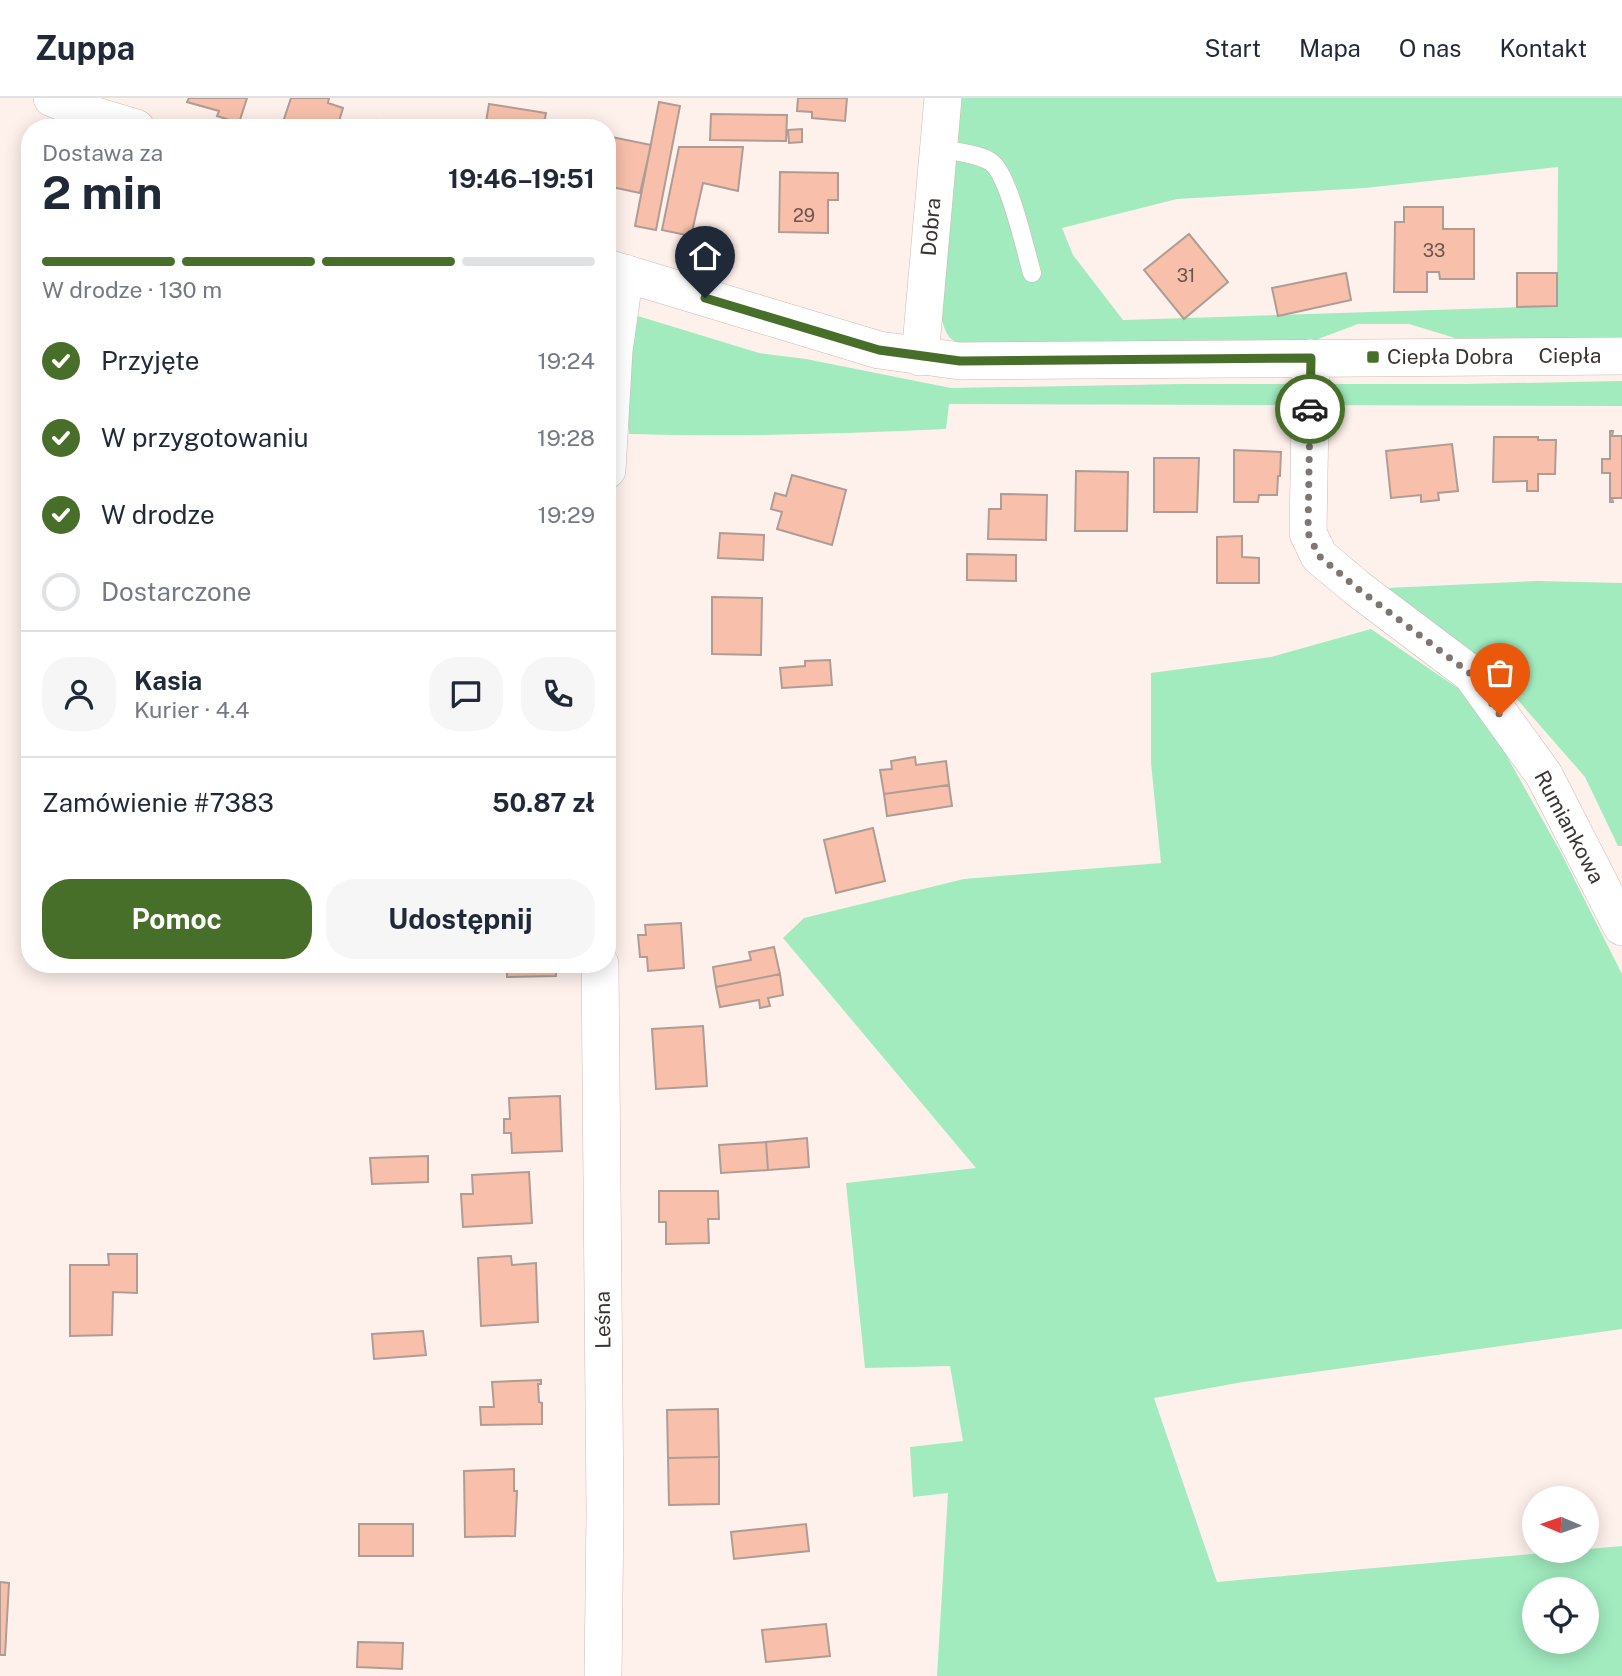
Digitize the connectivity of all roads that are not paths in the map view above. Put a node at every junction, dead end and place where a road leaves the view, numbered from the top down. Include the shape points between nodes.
1 (52, 98) edge
2 (943, 98) edge
3 (106, 119) edge
4 (938, 148) junction
5 (616, 271) edge
6 (1032, 273) dead end
7 (1622, 356) edge
8 (920, 357) junction
9 (1311, 358) junction
10 (1622, 927) edge
11 (600, 973) edge
12 (603, 1676) edge

1 - 3 street
2 - 4 street, Dobra
4 - 6 lane via 984,158 998,169
4 - 8 street, Dobra
5 - 8 street, Ciepła via 853,343
7 - 9 street, Ciepła
8 - 9 street, Ciepła via 1000,362
9 - 10 street, Rumiankowa via 1308,533 1319,556 1471,674 1544,775
11 - 12 street, Leśna

